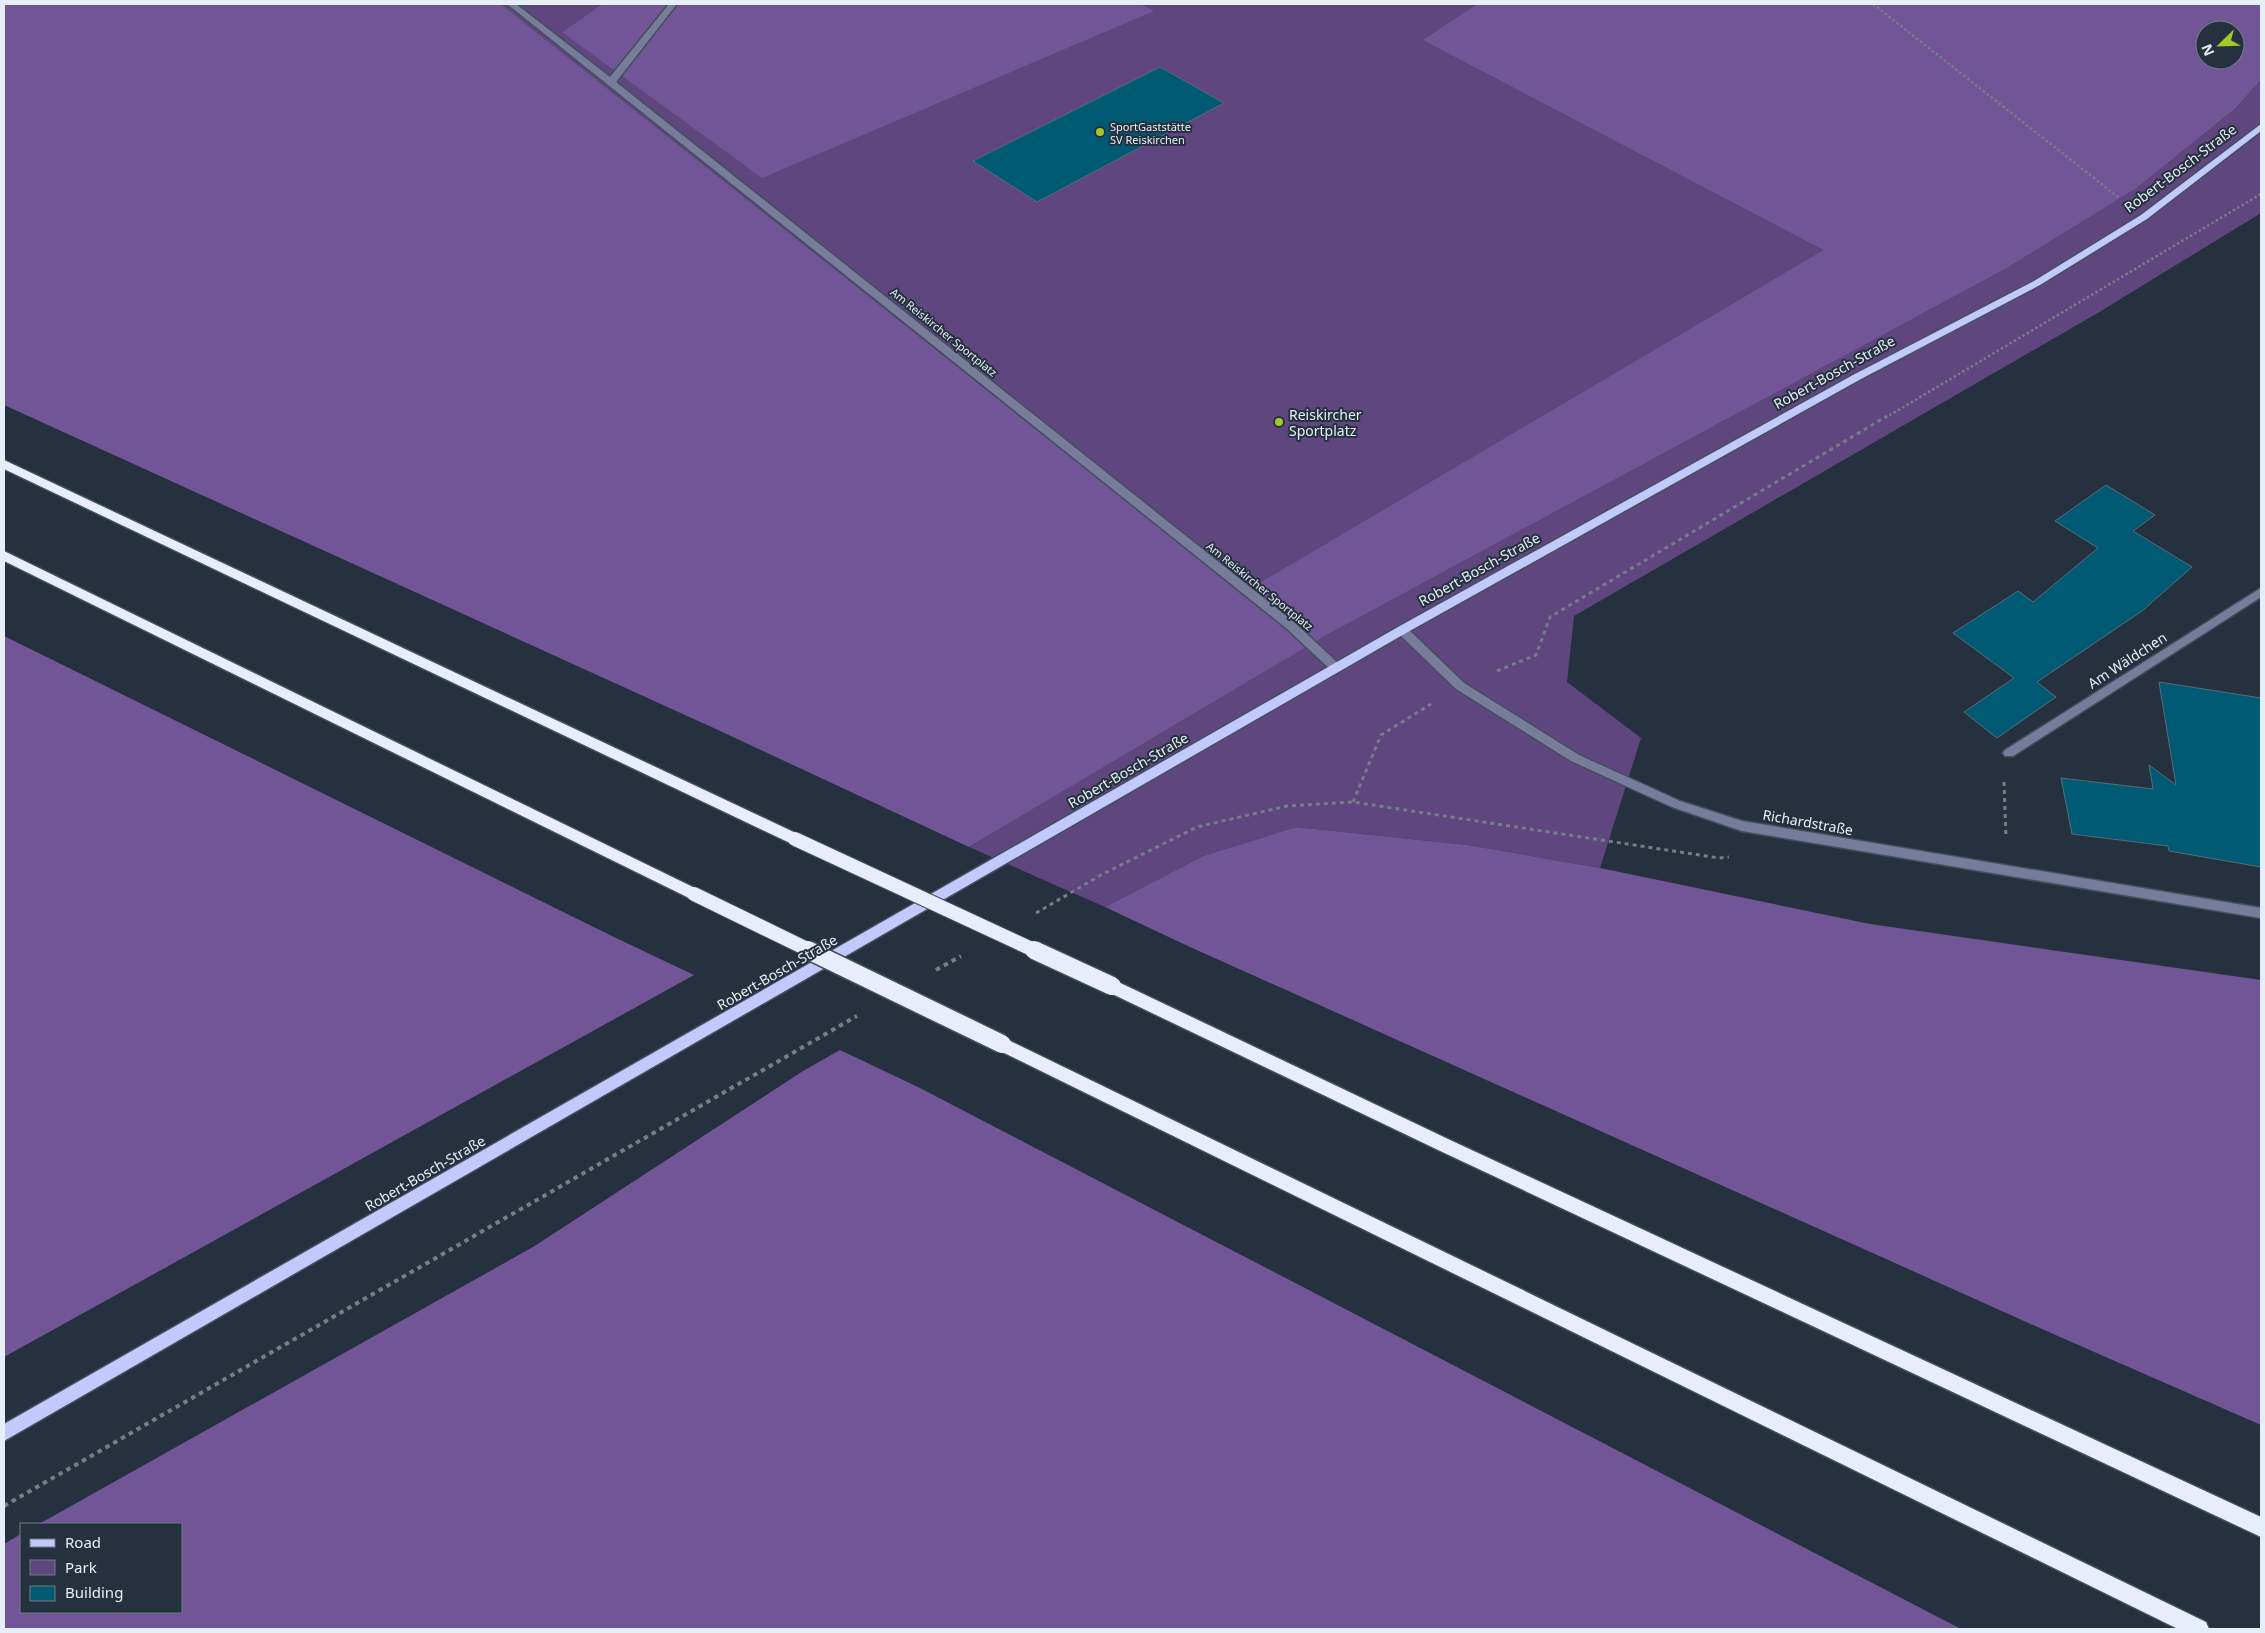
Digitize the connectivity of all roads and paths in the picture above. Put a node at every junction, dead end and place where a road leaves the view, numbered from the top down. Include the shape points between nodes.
1 (511, 4) edge
2 (673, 4) edge
3 (1873, 4) edge
4 (611, 82) junction
5 (2261, 127) edge
6 (2261, 194) edge
7 (2144, 217) junction
8 (4, 464) edge
9 (4, 556) edge
10 (2261, 592) edge
11 (1402, 630) junction
12 (1336, 668) junction
13 (1460, 686) junction
14 (2009, 753) joint
15 (1353, 802) junction
16 (1736, 856) dead end
17 (2008, 871) junction
18 (2261, 913) edge
19 (1032, 915) dead end
20 (963, 955) dead end
21 (928, 974) dead end
22 (859, 1014) dead end
23 (4, 1433) edge
24 (4, 1506) edge
25 (2261, 1527) edge
26 (2199, 1629) edge

1 - 4 street, Am Reiskircher Sportplatz
2 - 4 street
3 - 7 path
4 - 12 street, Am Reiskircher Sportplatz via 1290,625
5 - 7 main road, Robert-Bosch-Straße
6 - 13 path via 1550,617 1536,655
7 - 11 main road, Robert-Bosch-Straße via 2037,283 1857,377
8 - 25 highway, bridge
9 - 26 highway, bridge
10 - 14 street, Am Wäldchen
11 - 12 main road, Robert-Bosch-Straße
11 - 13 street, Richardstraße
12 - 23 main road, Robert-Bosch-Straße
13 - 15 path via 1381,735
13 - 17 street, Richardstraße via 1575,758 1676,804 1742,826
14 - 17 path via 2003,790
15 - 16 path via 1719,858
15 - 19 path via 1287,806 1197,827 1101,875
17 - 18 street, Richardstraße
20 - 21 path
22 - 24 path

